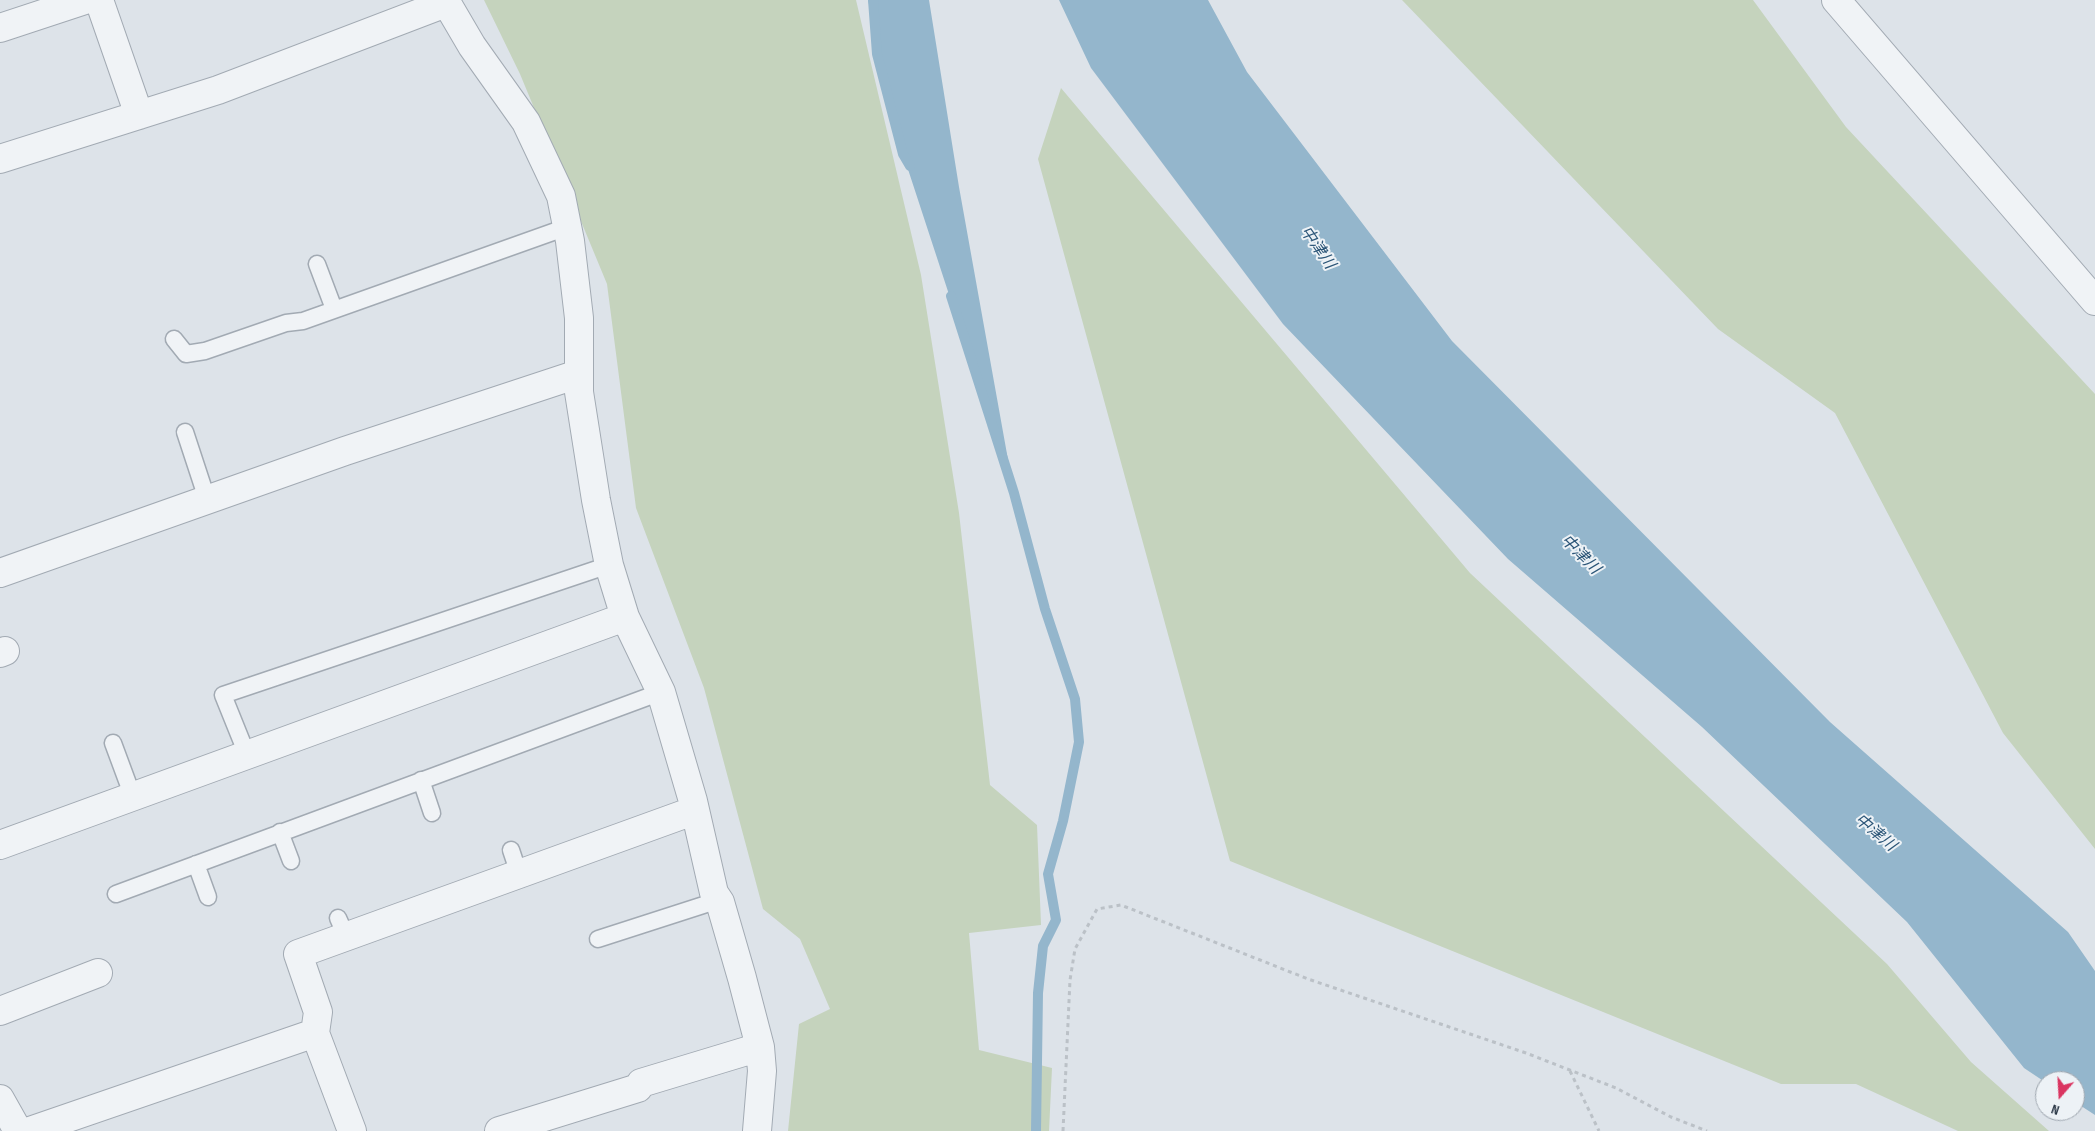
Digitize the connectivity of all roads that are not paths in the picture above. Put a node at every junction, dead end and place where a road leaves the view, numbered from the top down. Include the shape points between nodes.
1 (85, 0) edge
2 (99, 0) edge
3 (1836, 0) edge
4 (446, 2) edge
5 (0, 28) edge
6 (139, 115) junction
7 (0, 159) edge
8 (567, 227) junction
9 (318, 264) dead end
10 (2095, 301) edge
11 (334, 309) junction
12 (174, 339) dead end
13 (578, 374) junction
14 (184, 432) dead end
15 (207, 499) junction
16 (609, 565) junction
17 (0, 573) edge
18 (625, 617) junction
19 (661, 692) junction
20 (113, 743) dead end
21 (248, 757) junction
22 (421, 780) junction
23 (133, 797) junction
24 (693, 811) junction
25 (432, 813) dead end
26 (280, 832) junction
27 (0, 845) edge
28 (291, 861) dead end
29 (196, 864) junction
30 (116, 894) dead end
31 (208, 897) dead end
32 (719, 900) junction
33 (598, 939) dead end
34 (98, 973) dead end
35 (0, 1011) edge
36 (315, 1033) junction
37 (760, 1047) junction
38 (0, 1099) edge
39 (545, 1124) edge
40 (18, 1131) edge
41 (30, 1131) edge
42 (352, 1131) edge
43 (500, 1131) edge
44 (757, 1131) edge

1 - 5 street
2 - 6 street
3 - 10 street
4 - 6 street via 218,90
4 - 8 street via 472,46 526,122 561,196
6 - 7 street
8 - 11 lane
8 - 13 street via 579,318
9 - 11 lane
11 - 12 lane via 205,351 186,354
13 - 15 street
13 - 16 street
14 - 15 lane
15 - 17 street
16 - 18 street
16 - 21 lane via 223,695
18 - 19 street
18 - 21 street
19 - 22 lane
19 - 24 street
20 - 23 lane
21 - 23 street
22 - 25 lane
22 - 26 lane
23 - 27 street
24 - 32 street via 714,893
24 - 36 street via 515,862 342,927 298,954 318,1012
26 - 28 lane
26 - 29 lane
29 - 30 lane
29 - 31 lane
32 - 33 lane
32 - 37 street
34 - 35 street
36 - 41 street
36 - 42 street
37 - 39 street
37 - 44 street via 762,1070
38 - 40 street
39 - 43 street

